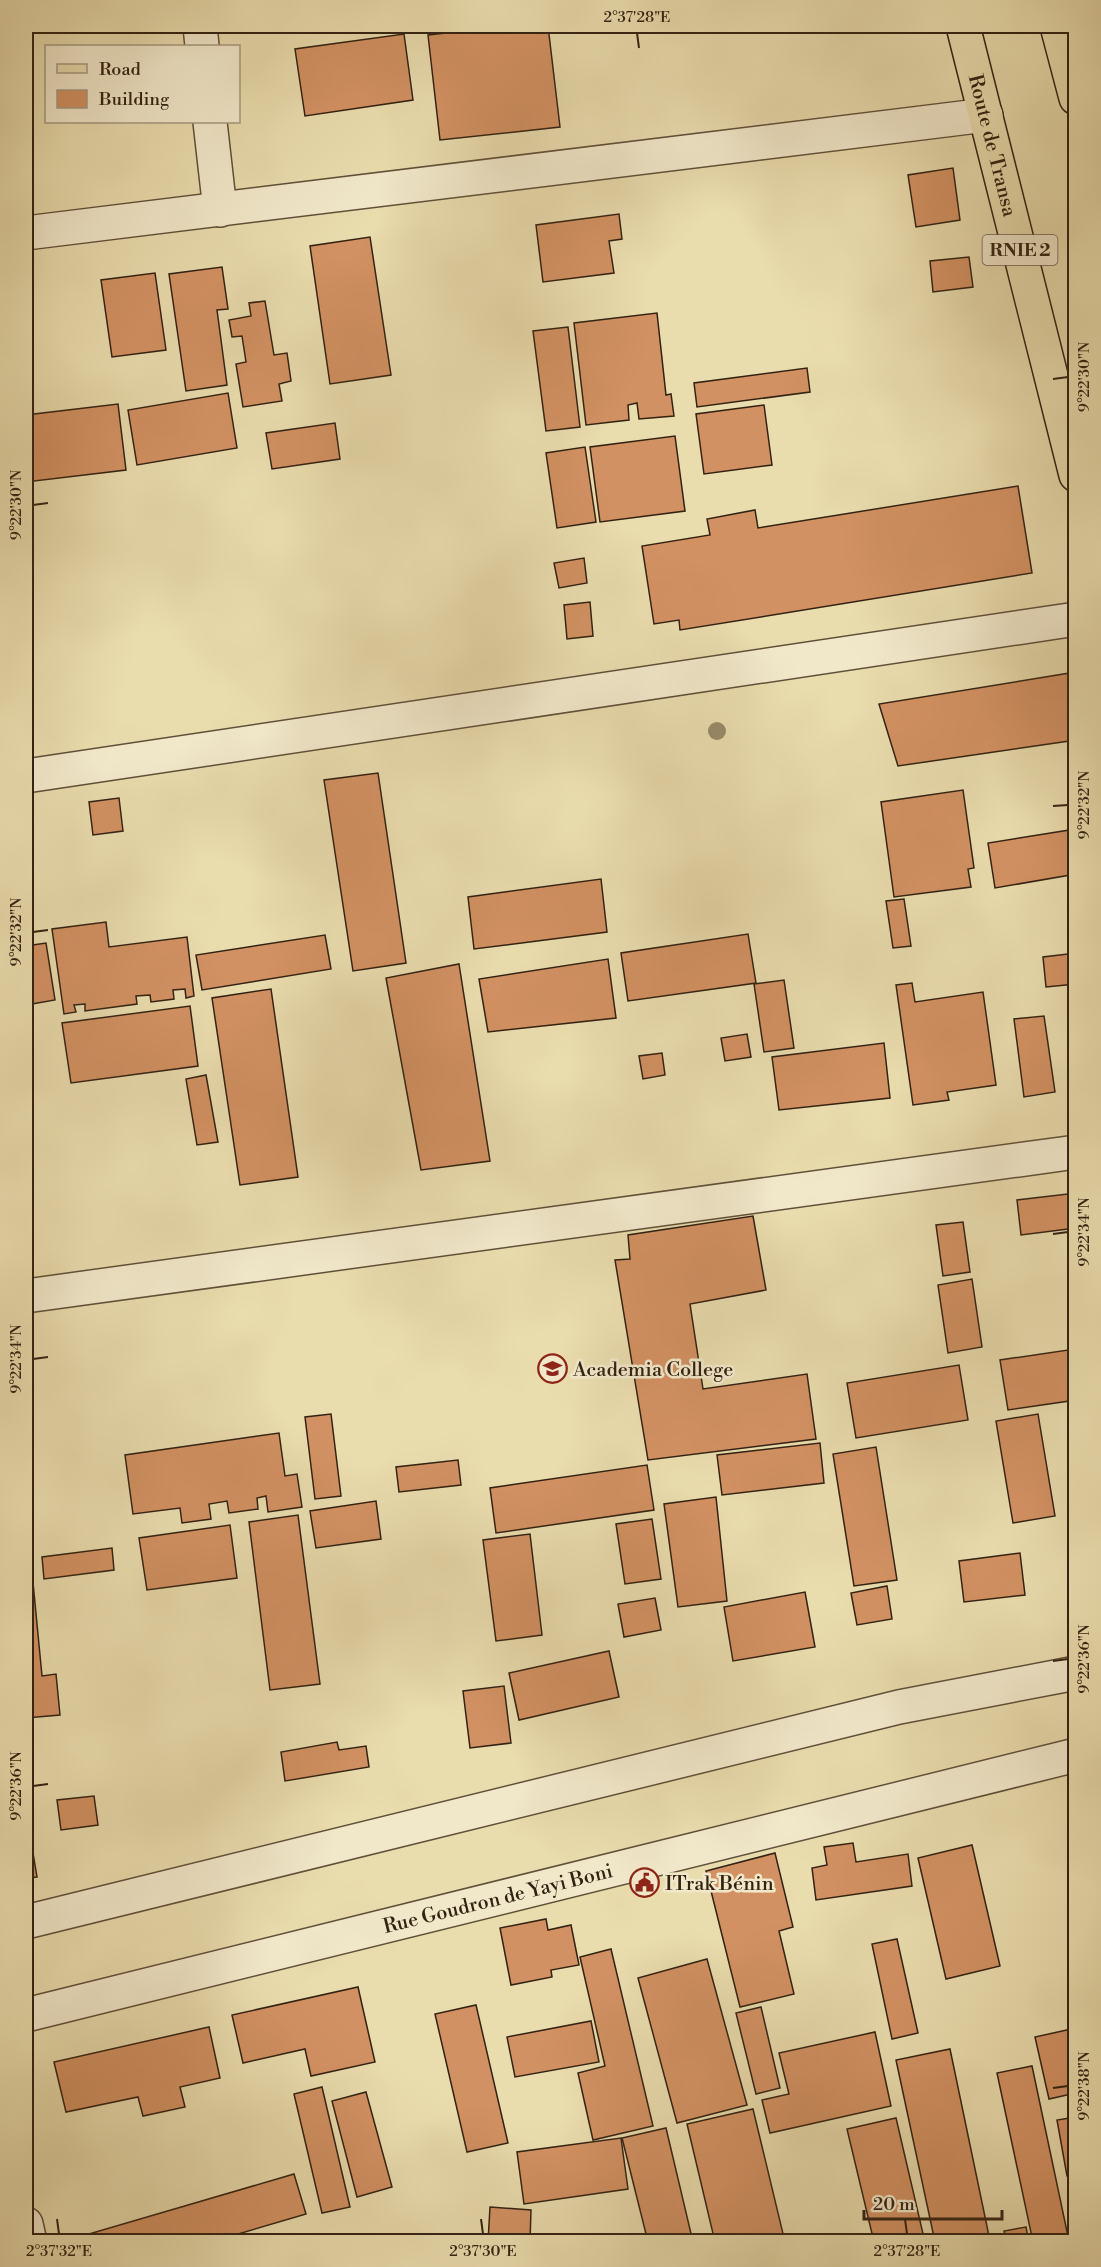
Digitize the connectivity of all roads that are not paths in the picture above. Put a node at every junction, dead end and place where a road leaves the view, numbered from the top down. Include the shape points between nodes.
1 (200, 26) edge
2 (963, 26) edge
3 (1057, 26) edge
4 (202, 45) edge
5 (1076, 98) edge
6 (986, 115) junction
7 (210, 123) edge
8 (220, 210) junction
9 (26, 233) edge
10 (1076, 475) edge
11 (1076, 619) edge
12 (26, 776) edge
13 (1076, 1152) edge
14 (26, 1296) edge
15 (1076, 1673) edge
16 (1076, 1755) edge
17 (26, 1922) edge
18 (26, 2015) edge
19 (26, 2224) edge
20 (30, 2241) edge

1 - 4 street
2 - 6 main road, Route de Transa / RNIE 2
3 - 5 main road
6 - 8 street
6 - 10 main road, Route de Transa / RNIE 2
7 - 8 street
8 - 9 street
11 - 12 street
13 - 14 street
15 - 17 street via 899,1707
16 - 18 street, Rue Goudron de Yayi Boni
19 - 20 street

